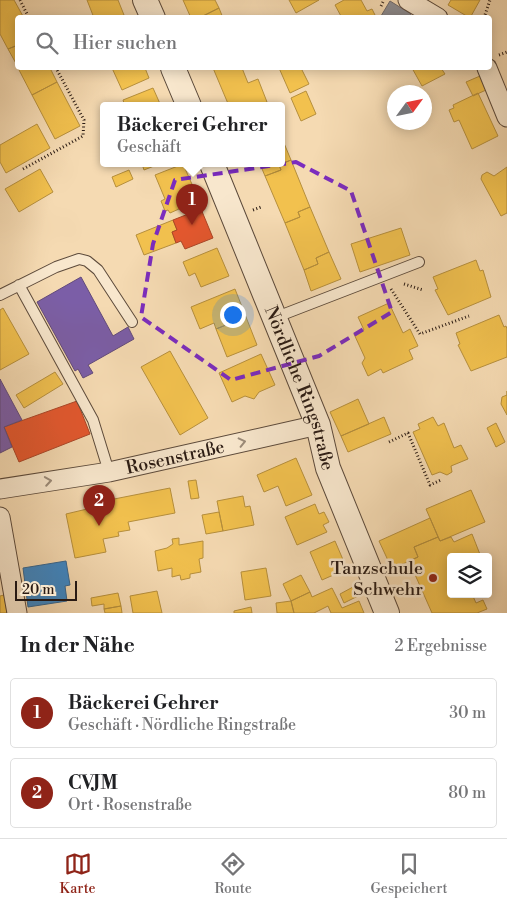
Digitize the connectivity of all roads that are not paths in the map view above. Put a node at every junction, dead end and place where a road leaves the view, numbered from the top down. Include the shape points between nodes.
1 (145, 0) edge
2 (408, 0) edge
3 (152, 15) edge
4 (433, 15) edge
5 (174, 70) edge
6 (488, 70) edge
7 (186, 102) edge
8 (507, 117) edge
9 (213, 167) edge
10 (419, 262) dead end
11 (20, 285) junction
12 (0, 295) edge
13 (274, 318) junction
14 (132, 322) dead end
15 (318, 425) junction
16 (109, 472) junction
17 (0, 489) edge
18 (0, 517) edge
19 (17, 613) edge
20 (386, 613) edge

1 - 3 street
2 - 4 street
5 - 7 street
6 - 8 street
9 - 13 street, Nördliche Ringstraße
10 - 13 lane
11 - 12 lane
11 - 14 lane via 71,260 87,261 98,270
11 - 16 lane via 93,420
13 - 15 street, Nördliche Ringstraße
16 -> 15 street, Rosenstraße
15 - 20 street, Nördliche Ringstraße via 328,468
17 -> 16 street, Rosenstraße
18 - 19 street

